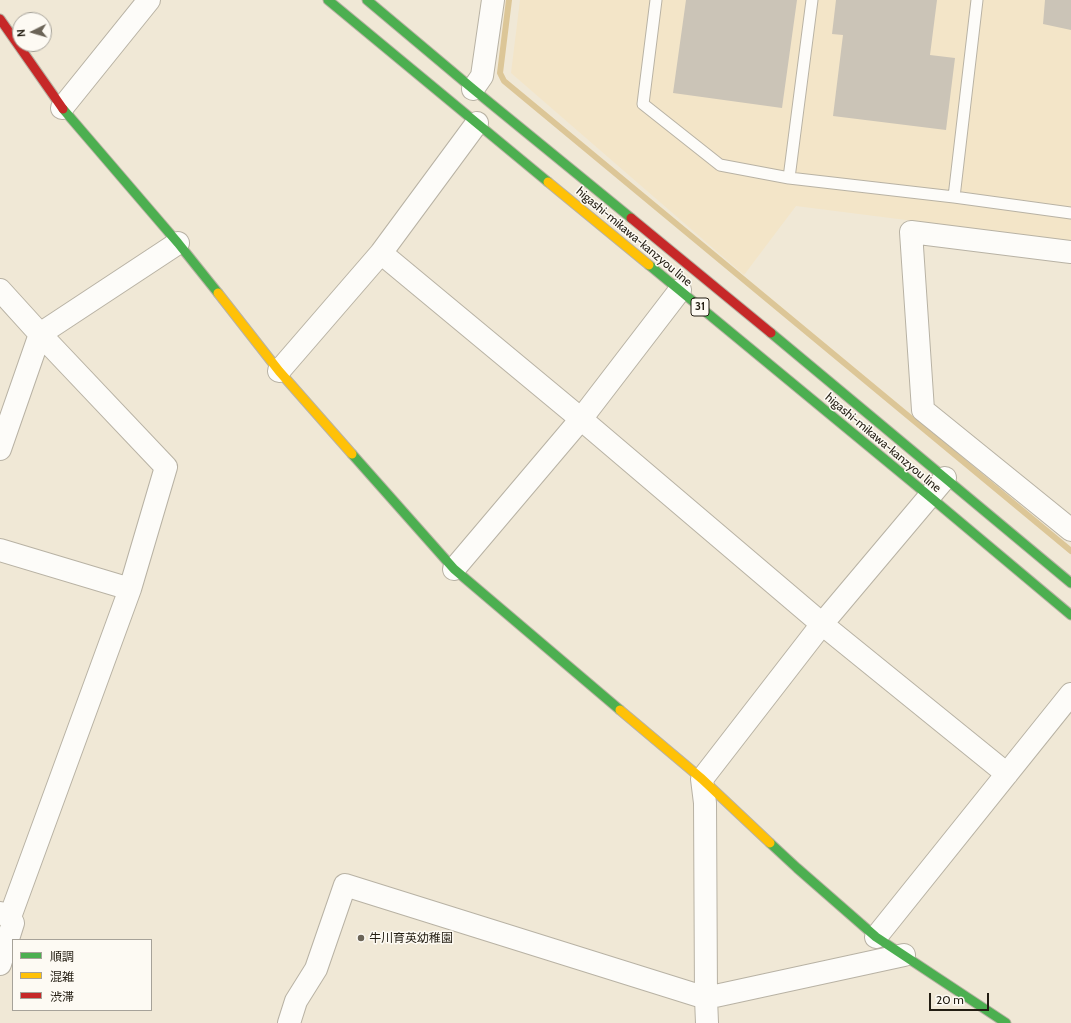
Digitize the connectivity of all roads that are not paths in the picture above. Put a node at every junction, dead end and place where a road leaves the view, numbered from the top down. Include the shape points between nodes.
1 (150, 0) edge
2 (328, 0) edge
3 (367, 0) edge
4 (493, 0) edge
5 (656, 0) edge
6 (812, 0) edge
7 (977, 0) edge
8 (0, 19) edge
9 (474, 89) junction
10 (62, 108) junction
11 (477, 123) junction
12 (789, 178) junction
13 (954, 197) junction
14 (1071, 213) edge
15 (178, 243) junction
16 (1071, 252) edge
17 (381, 253) junction
18 (0, 290) edge
19 (680, 290) junction
20 (40, 334) junction
21 (279, 372) junction
22 (581, 419) junction
23 (0, 449) edge
24 (945, 478) junction
25 (929, 496) junction
26 (1071, 530) edge
27 (0, 550) edge
28 (454, 569) junction
29 (1071, 583) edge
30 (130, 589) junction
31 (1071, 615) edge
32 (822, 624) junction
33 (1071, 694) edge
34 (1007, 774) junction
35 (702, 779) junction
36 (5, 915) edge
37 (876, 937) junction
38 (904, 955) junction
39 (0, 964) edge
40 (706, 998) junction
41 (289, 1023) edge
42 (707, 1023) edge
43 (1006, 1023) edge

1 - 10 street
2 - 11 main road, higashi-mikawa-kanzyou line / 31
3 - 9 main road, higashi-mikawa-kanzyou line / 31
4 - 9 street via 482,76
5 - 12 lane via 643,104 720,165
6 - 12 lane
7 - 13 lane
8 - 10 main road
9 - 24 main road, higashi-mikawa-kanzyou line / 31
10 - 15 main road
11 - 17 street
11 - 19 main road, higashi-mikawa-kanzyou line / 31
12 - 13 lane
13 - 14 lane
15 - 20 street
15 - 21 main road
16 - 26 street via 911,232 923,410
17 - 21 street
17 - 22 street
18 - 20 street
19 - 22 street
19 - 25 main road, higashi-mikawa-kanzyou line / 31
20 - 23 street
20 - 30 street via 166,467
21 - 28 main road
22 - 28 street
22 - 32 street
24 - 25 street
24 - 29 main road, higashi-mikawa-kanzyou line / 31
25 - 31 main road, higashi-mikawa-kanzyou line / 31
25 - 32 street
27 - 30 street
28 - 35 main road
30 - 36 street
32 - 34 street
32 - 35 street
33 - 34 street
34 - 37 street
35 - 37 main road via 797,868
35 - 40 street via 705,804
36 - 39 street via 13,924
37 - 38 main road
38 - 40 street
38 - 43 main road
40 - 41 street via 345,885 316,970 296,1001
40 - 42 street

